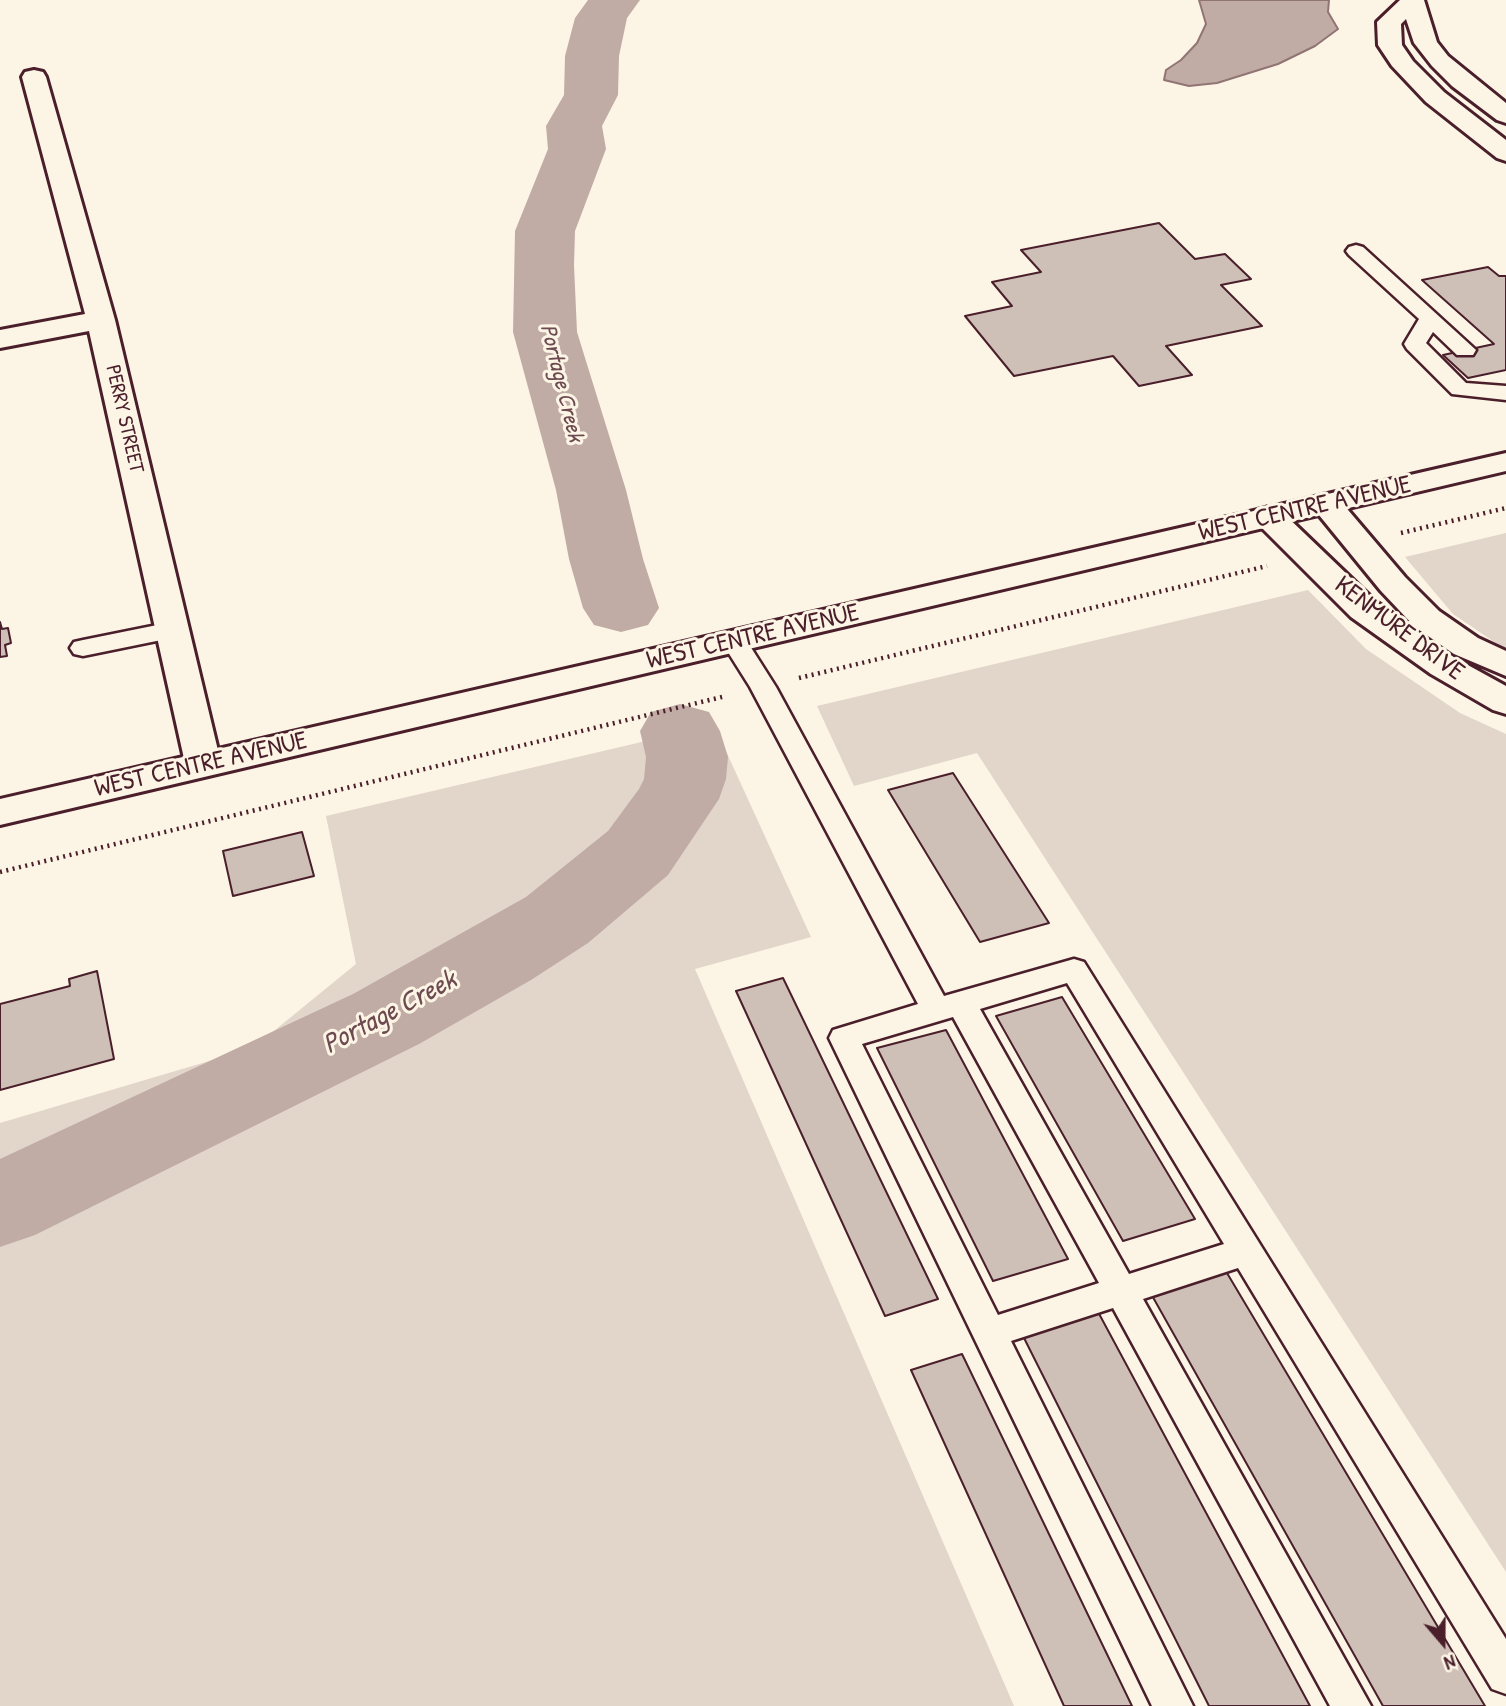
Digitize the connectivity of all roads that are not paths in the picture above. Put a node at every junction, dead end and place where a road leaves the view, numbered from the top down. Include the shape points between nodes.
1 (1413, 1) edge
2 (34, 77) dead end
3 (1484, 99) junction
4 (1445, 105) junction
5 (1506, 115) edge
6 (1506, 153) edge
7 (1356, 251) dead end
8 (1430, 318) junction
9 (102, 320) junction
10 (0, 339) edge
11 (1465, 350) dead end
12 (1501, 385) edge
13 (1506, 462) edge
14 (1325, 504) junction
15 (1269, 517) junction
16 (172, 630) junction
17 (734, 641) junction
18 (83, 648) dead end
19 (1506, 665) edge
20 (1506, 702) edge
21 (203, 764) junction
22 (0, 812) edge
23 (949, 1007) junction
24 (1247, 1251) junction
25 (1121, 1291) junction
26 (989, 1333) junction
27 (1506, 1675) edge
28 (1173, 1706) edge
29 (1351, 1706) edge

1 - 3 street via 1433,52
1 - 4 street via 1389,22 1390,45 1404,66
2 - 9 street, PERRY STREET
3 - 4 street
3 - 5 street
4 - 6 street
7 - 8 lane
8 - 11 lane
8 - 12 lane via 1415,344 1460,389
9 - 10 street
9 - 16 street, PERRY STREET
13 - 14 street, WEST CENTRE AVENUE
14 - 15 street, WEST CENTRE AVENUE
14 - 19 street, KENMURE DRIVE via 1427,619 1466,646
15 - 17 street, WEST CENTRE AVENUE
15 - 20 street, KENMURE DRIVE via 1363,609 1443,666
16 - 18 lane
16 - 21 street, PERRY STREET
17 - 21 street, WEST CENTRE AVENUE
17 - 23 lane
21 - 22 street, WEST CENTRE AVENUE
23 - 24 lane via 1074,970
23 - 25 lane
23 - 26 lane via 844,1038
24 - 25 lane
24 - 27 lane
25 - 26 lane
25 - 29 lane
26 - 28 lane

